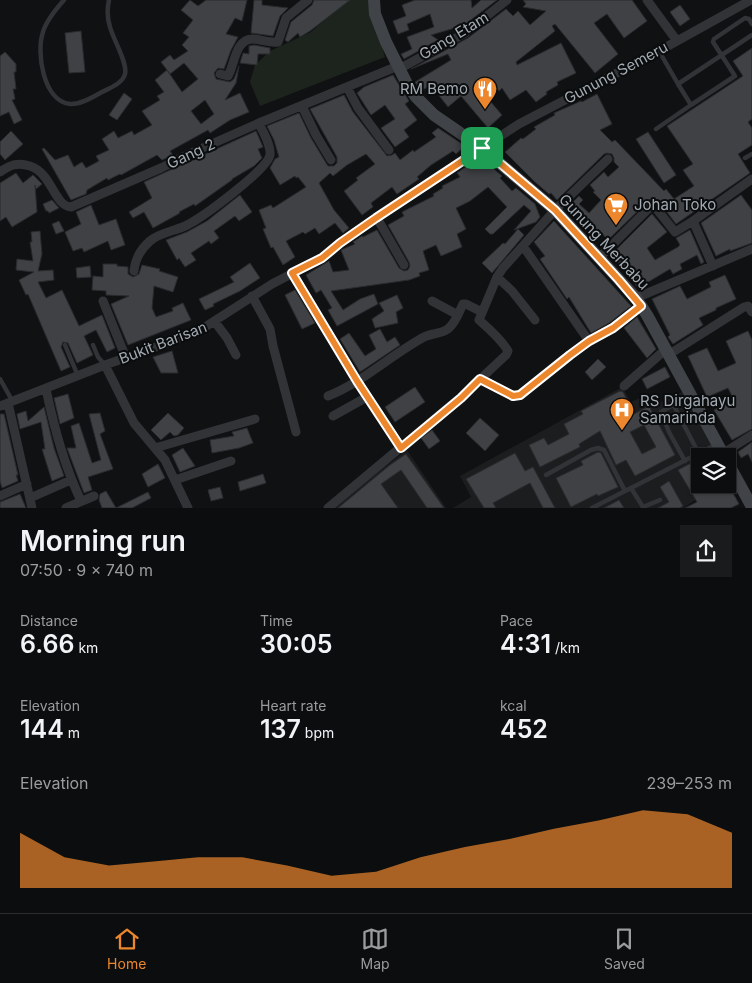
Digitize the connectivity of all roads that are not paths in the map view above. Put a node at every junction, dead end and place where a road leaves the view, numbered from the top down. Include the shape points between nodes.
1 (64, 0) edge
2 (109, 0) edge
3 (308, 0) edge
4 (374, 0) edge
5 (507, 0) edge
6 (647, 0) edge
7 (751, 0) edge
8 (752, 24) edge
9 (752, 35) edge
10 (677, 41) junction
11 (659, 51) junction
12 (722, 55) junction
13 (398, 68) junction
14 (220, 74) dead end
15 (678, 84) junction
16 (347, 87) junction
17 (691, 105) junction
18 (302, 106) junction
19 (259, 123) junction
20 (656, 129) dead end
21 (482, 148) junction
22 (389, 150) dead end
23 (752, 154) edge
24 (746, 158) dead end
25 (608, 159) dead end
26 (331, 160) dead end
27 (0, 172) edge
28 (752, 179) edge
29 (555, 210) junction
30 (376, 218) junction
31 (693, 222) junction
32 (523, 246) junction
33 (752, 249) edge
34 (599, 258) junction
35 (404, 264) dead end
36 (712, 266) junction
37 (134, 270) dead end
38 (292, 273) junction
39 (497, 277) junction
40 (252, 296) junction
41 (103, 301) dead end
42 (432, 301) dead end
43 (638, 302) junction
44 (482, 312) junction
45 (752, 312) edge
46 (458, 316) junction
47 (535, 320) dead end
48 (215, 322) junction
49 (589, 341) junction
50 (65, 345) dead end
51 (93, 345) dead end
52 (667, 352) junction
53 (236, 355) dead end
54 (126, 358) junction
55 (105, 365) junction
56 (78, 376) junction
57 (0, 379) edge
58 (480, 379) junction
59 (357, 381) junction
60 (624, 386) dead end
61 (46, 389) junction
62 (690, 395) junction
63 (328, 396) dead end
64 (367, 397) junction
65 (7, 404) edge
66 (673, 404) junction
67 (333, 416) dead end
68 (255, 419) dead end
69 (296, 432) dead end
70 (752, 434) edge
71 (156, 448) junction
72 (401, 448) junction
73 (696, 448) edge
74 (720, 448) edge
75 (732, 448) edge
76 (691, 458) edge
77 (231, 461) dead end
78 (685, 461) junction
79 (546, 475) dead end
80 (736, 477) edge
81 (71, 480) junction
82 (175, 480) junction
83 (27, 484) junction
84 (631, 488) junction
85 (626, 491) junction
86 (0, 496) edge
87 (94, 496) dead end
88 (30, 498) junction
89 (660, 500) dead end
90 (81, 501) junction
91 (750, 501) edge
92 (32, 508) edge
93 (66, 508) edge
94 (188, 508) edge
95 (328, 508) edge
96 (592, 508) edge

1 - 2 lane via 43,31 41,42 43,73 48,87 69,104 86,100 123,79 126,70 110,28
3 - 14 street via 286,18 278,42 246,41 238,50 228,76
4 - 13 street, Gunung Merbabu via 375,14
5 - 13 street, Gang Etam via 465,33
6 - 10 street
7 - 10 street, Gunung Semeru
8 - 12 lane via 745,18 714,39
9 - 12 lane
10 - 11 street, Gunung Semeru
11 - 15 lane
11 - 21 street, Gunung Semeru via 519,124
12 - 15 lane
12 - 17 lane via 735,76
13 - 16 street, Gang 2
13 - 21 street, Gunung Merbabu via 421,102
15 - 17 lane
16 - 18 street, Gang 2
16 - 22 street
17 - 20 lane
18 - 19 street, Gang 2
18 - 26 street
19 - 27 street, Gang 2 via 71,207 60,202 42,172 35,168 14,164
19 - 37 street via 270,149 267,162 251,178 188,225 151,240 138,257
21 - 29 street, Gunung Merbabu
21 - 30 street, Bukit Barisan
23 - 24 lane
25 - 29 street
28 - 31 street
29 - 32 street
29 - 34 street, Gunung Merbabu
30 - 35 street
30 - 38 street, Bukit Barisan via 322,258
31 - 34 street via 675,232 652,205
31 - 36 street
32 - 39 street
32 - 49 street
33 - 36 street
34 - 43 street, Gunung Merbabu
36 - 43 street
38 - 40 street, Bukit Barisan
38 - 59 street
39 - 44 street
39 - 47 street
40 - 48 street, Bukit Barisan
40 - 69 street via 270,329
41 - 54 street
42 - 46 street
43 - 49 street via 613,328
43 - 52 street, Gunung Merbabu
44 - 46 street via 464,304
44 - 58 street via 478,320 508,351
45 - 52 street via 748,306 744,307
46 - 59 street via 447,330 407,346
48 - 53 street
48 - 54 street, Bukit Barisan
49 - 58 street via 520,395 513,396
50 - 56 lane
51 - 55 lane
52 - 60 street
52 - 62 street, Gunung Merbabu
54 - 55 street, Bukit Barisan
55 - 56 street, Bukit Barisan
55 - 71 street via 134,423
56 - 61 street, Bukit Barisan
57 - 65 lane
58 - 72 street
59 - 63 street
59 - 64 street
61 - 65 street, Bukit Barisan
61 - 81 street via 56,435
62 - 66 lane
62 - 74 street, Gunung Merbabu
64 - 67 street
64 - 72 street
65 - 83 street
66 - 73 lane
66 - 78 lane via 662,410 662,416
68 - 71 street
70 - 75 street
71 - 82 street
72 - 95 street
76 - 78 lane
77 - 82 street
78 - 84 lane
79 - 85 lane via 598,448 604,450
80 - 91 street, Gunung Merbabu
81 - 88 street
81 - 90 street
82 - 94 street
83 - 86 street
83 - 88 street
84 - 85 lane
84 - 89 lane via 644,507
85 - 96 lane
87 - 90 street
88 - 92 street
90 - 93 street

